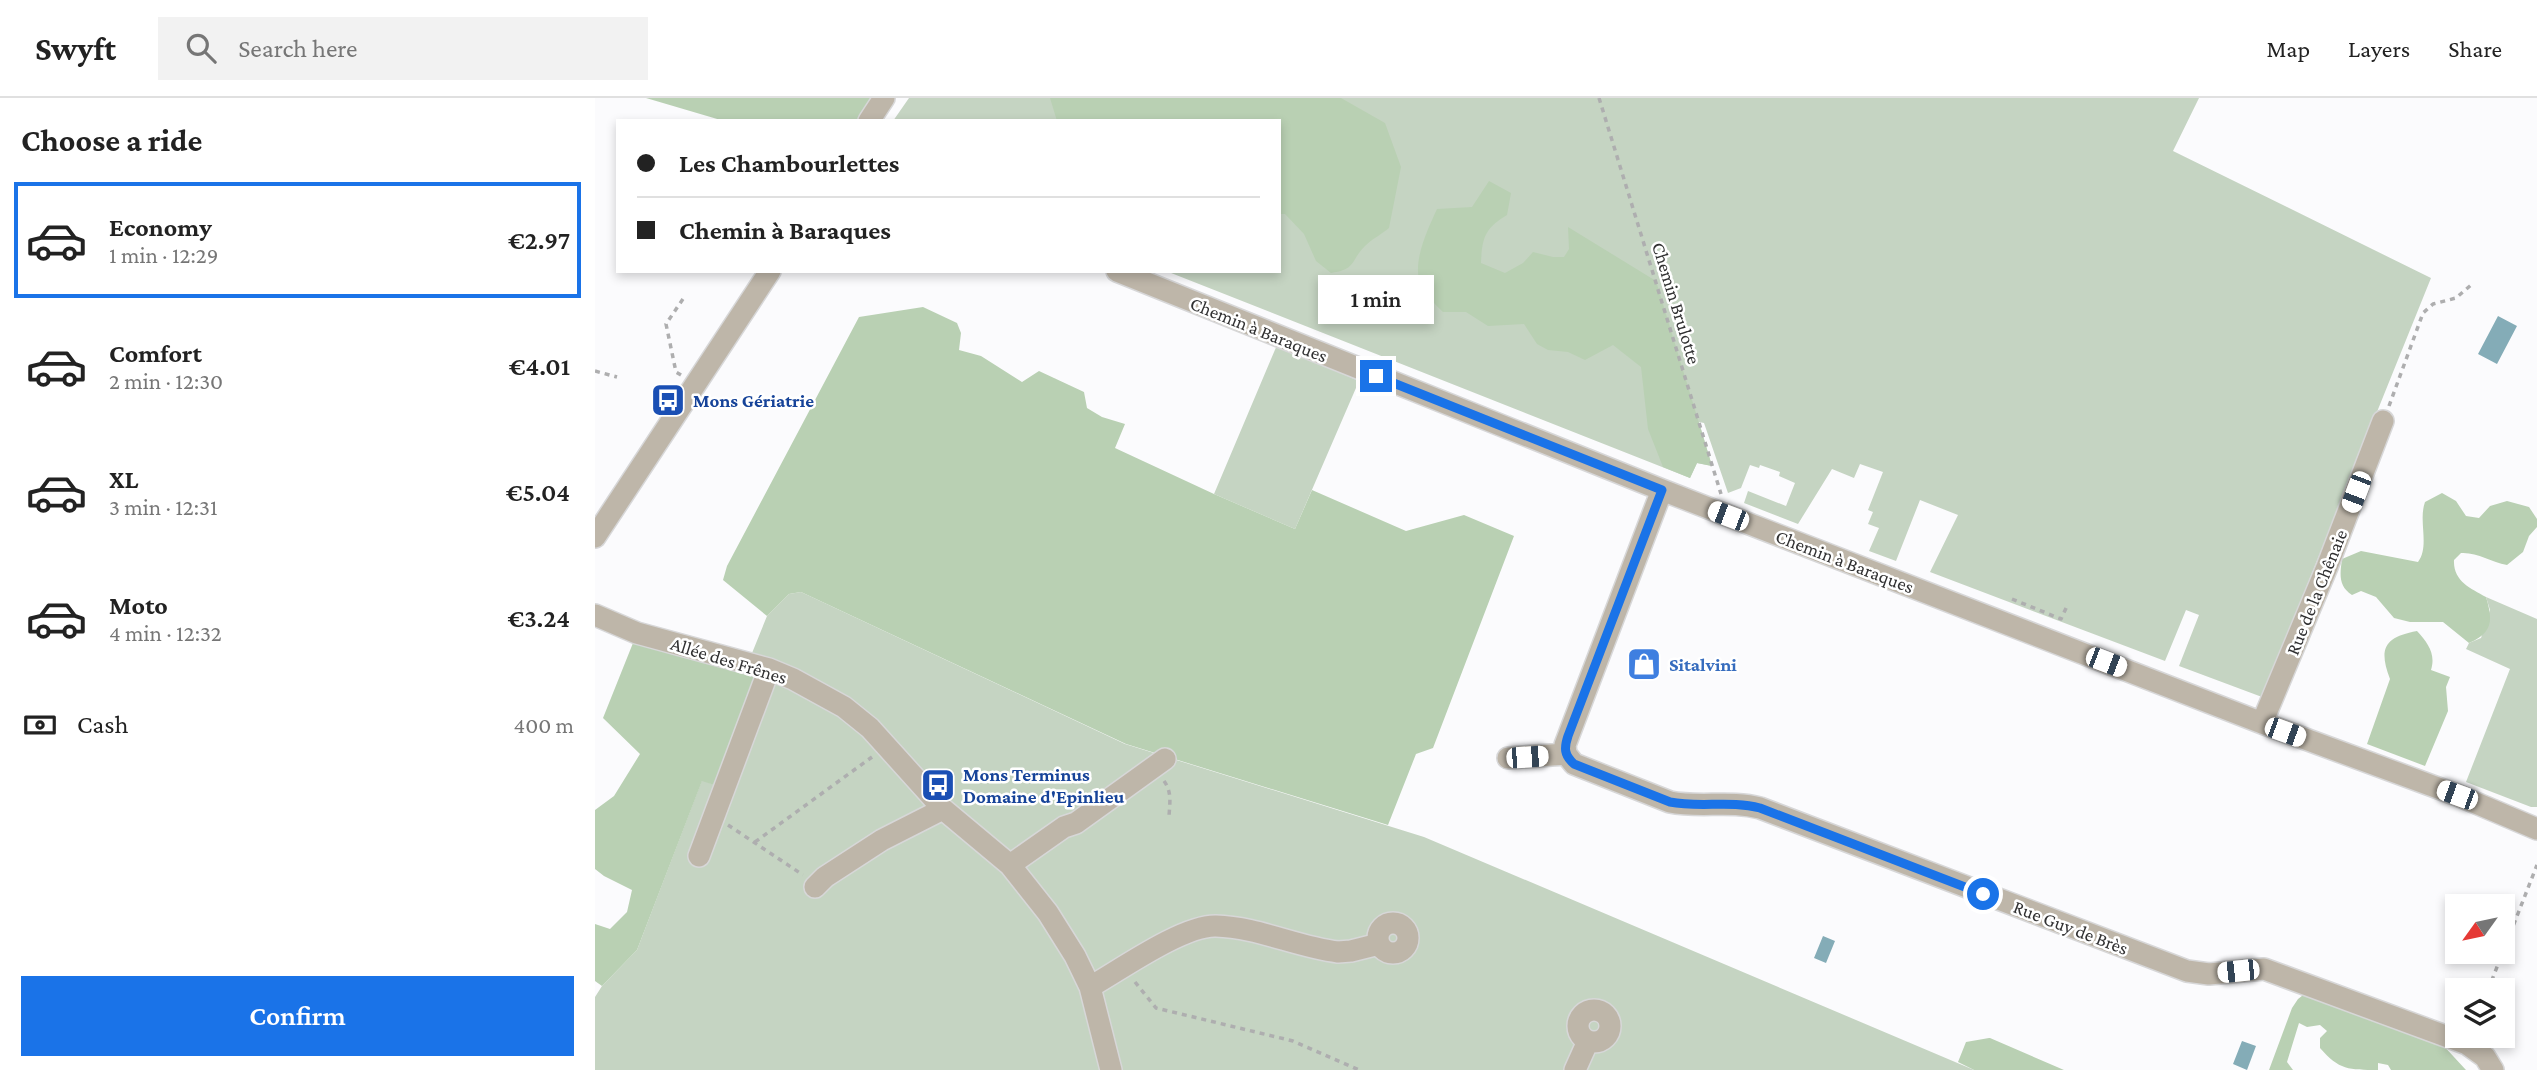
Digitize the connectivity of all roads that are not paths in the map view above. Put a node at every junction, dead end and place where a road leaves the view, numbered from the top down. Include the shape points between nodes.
1 (884, 98) edge
2 (870, 119) edge
3 (769, 273) edge
4 (1122, 273) edge
5 (2383, 421) road end
6 (1662, 490) junction
7 (595, 537) edge
8 (595, 615) edge
9 (769, 669) junction
10 (2262, 723) junction
11 (1566, 754) junction
12 (1508, 758) dead end
13 (1165, 759) dead end
14 (943, 809) junction
15 (2537, 829) edge
16 (699, 856) dead end
17 (1010, 865) junction
18 (815, 885) road end
19 (1380, 944) dead end
20 (1090, 987) junction
21 (1588, 1041) dead end
22 (1111, 1070) edge
23 (1574, 1070) edge
24 (2493, 1070) edge

1 - 2 street
3 - 7 street
4 - 6 street, Chemin à Baraques
5 - 10 street, Rue de la Chênaie
6 - 10 street, Chemin à Baraques
6 - 11 street via 1568,736
8 - 9 street, Allée des Frênes via 637,633
9 - 14 street, Allée des Frênes via 844,707 870,728
9 - 16 street
10 - 15 street, Chemin à Baraques
11 - 12 street
11 - 24 street, Rue Guy de Brès via 1574,764 1670,802 1760,808 2187,971 2209,974 2264,969 2466,1044 2485,1056
13 - 17 street
14 - 17 street, Allée des Frênes
14 - 18 street via 881,840
17 - 20 street, Allée des Frênes via 1048,913
19 - 20 street via 1338,952 1227,927 1204,927
20 - 22 street, Allée des Frênes
21 - 23 street

